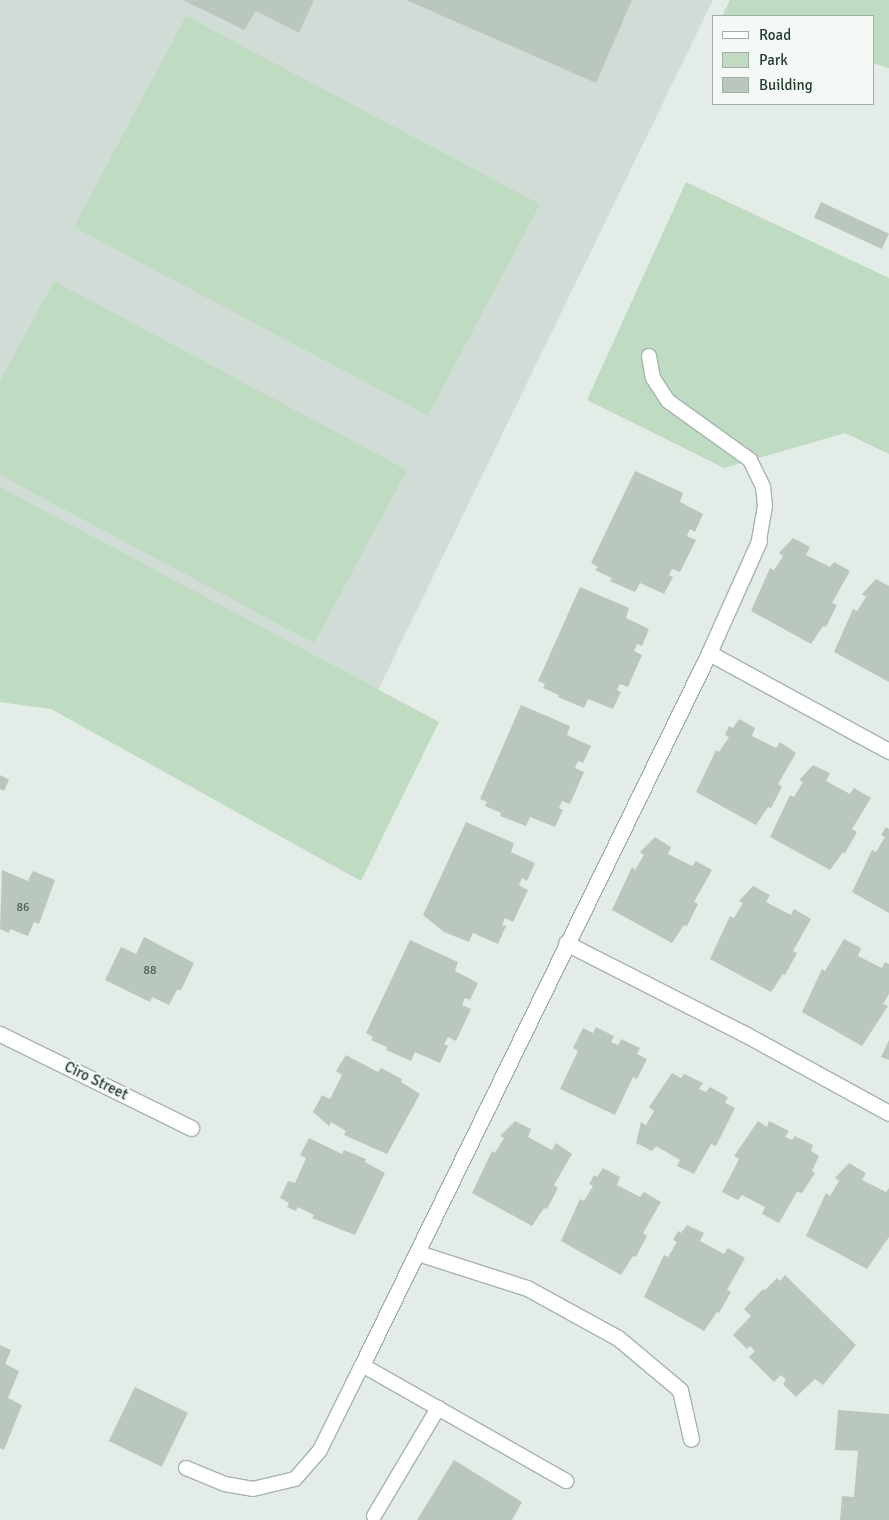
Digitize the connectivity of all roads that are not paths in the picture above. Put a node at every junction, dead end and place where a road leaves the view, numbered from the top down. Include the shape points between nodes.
1 (649, 356) dead end
2 (759, 541) joint
3 (709, 653) junction
4 (889, 751) edge
5 (566, 943) junction
6 (0, 1034) edge
7 (889, 1112) edge
8 (191, 1128) dead end
9 (418, 1253) junction
10 (362, 1364) junction
11 (438, 1408) junction
12 (691, 1439) dead end
13 (186, 1468) dead end
14 (566, 1481) dead end
15 (374, 1516) dead end

1 - 2 lane via 653,378 668,401 750,460 763,487 765,506
2 - 3 street
3 - 4 street
3 - 5 street
5 - 7 street
5 - 9 street
6 - 8 street, Ciro Street
9 - 10 street
9 - 12 street via 526,1288 618,1338 680,1390
10 - 11 lane
10 - 13 lane via 320,1450 295,1479 252,1489 225,1484
11 - 14 lane
11 - 15 lane

